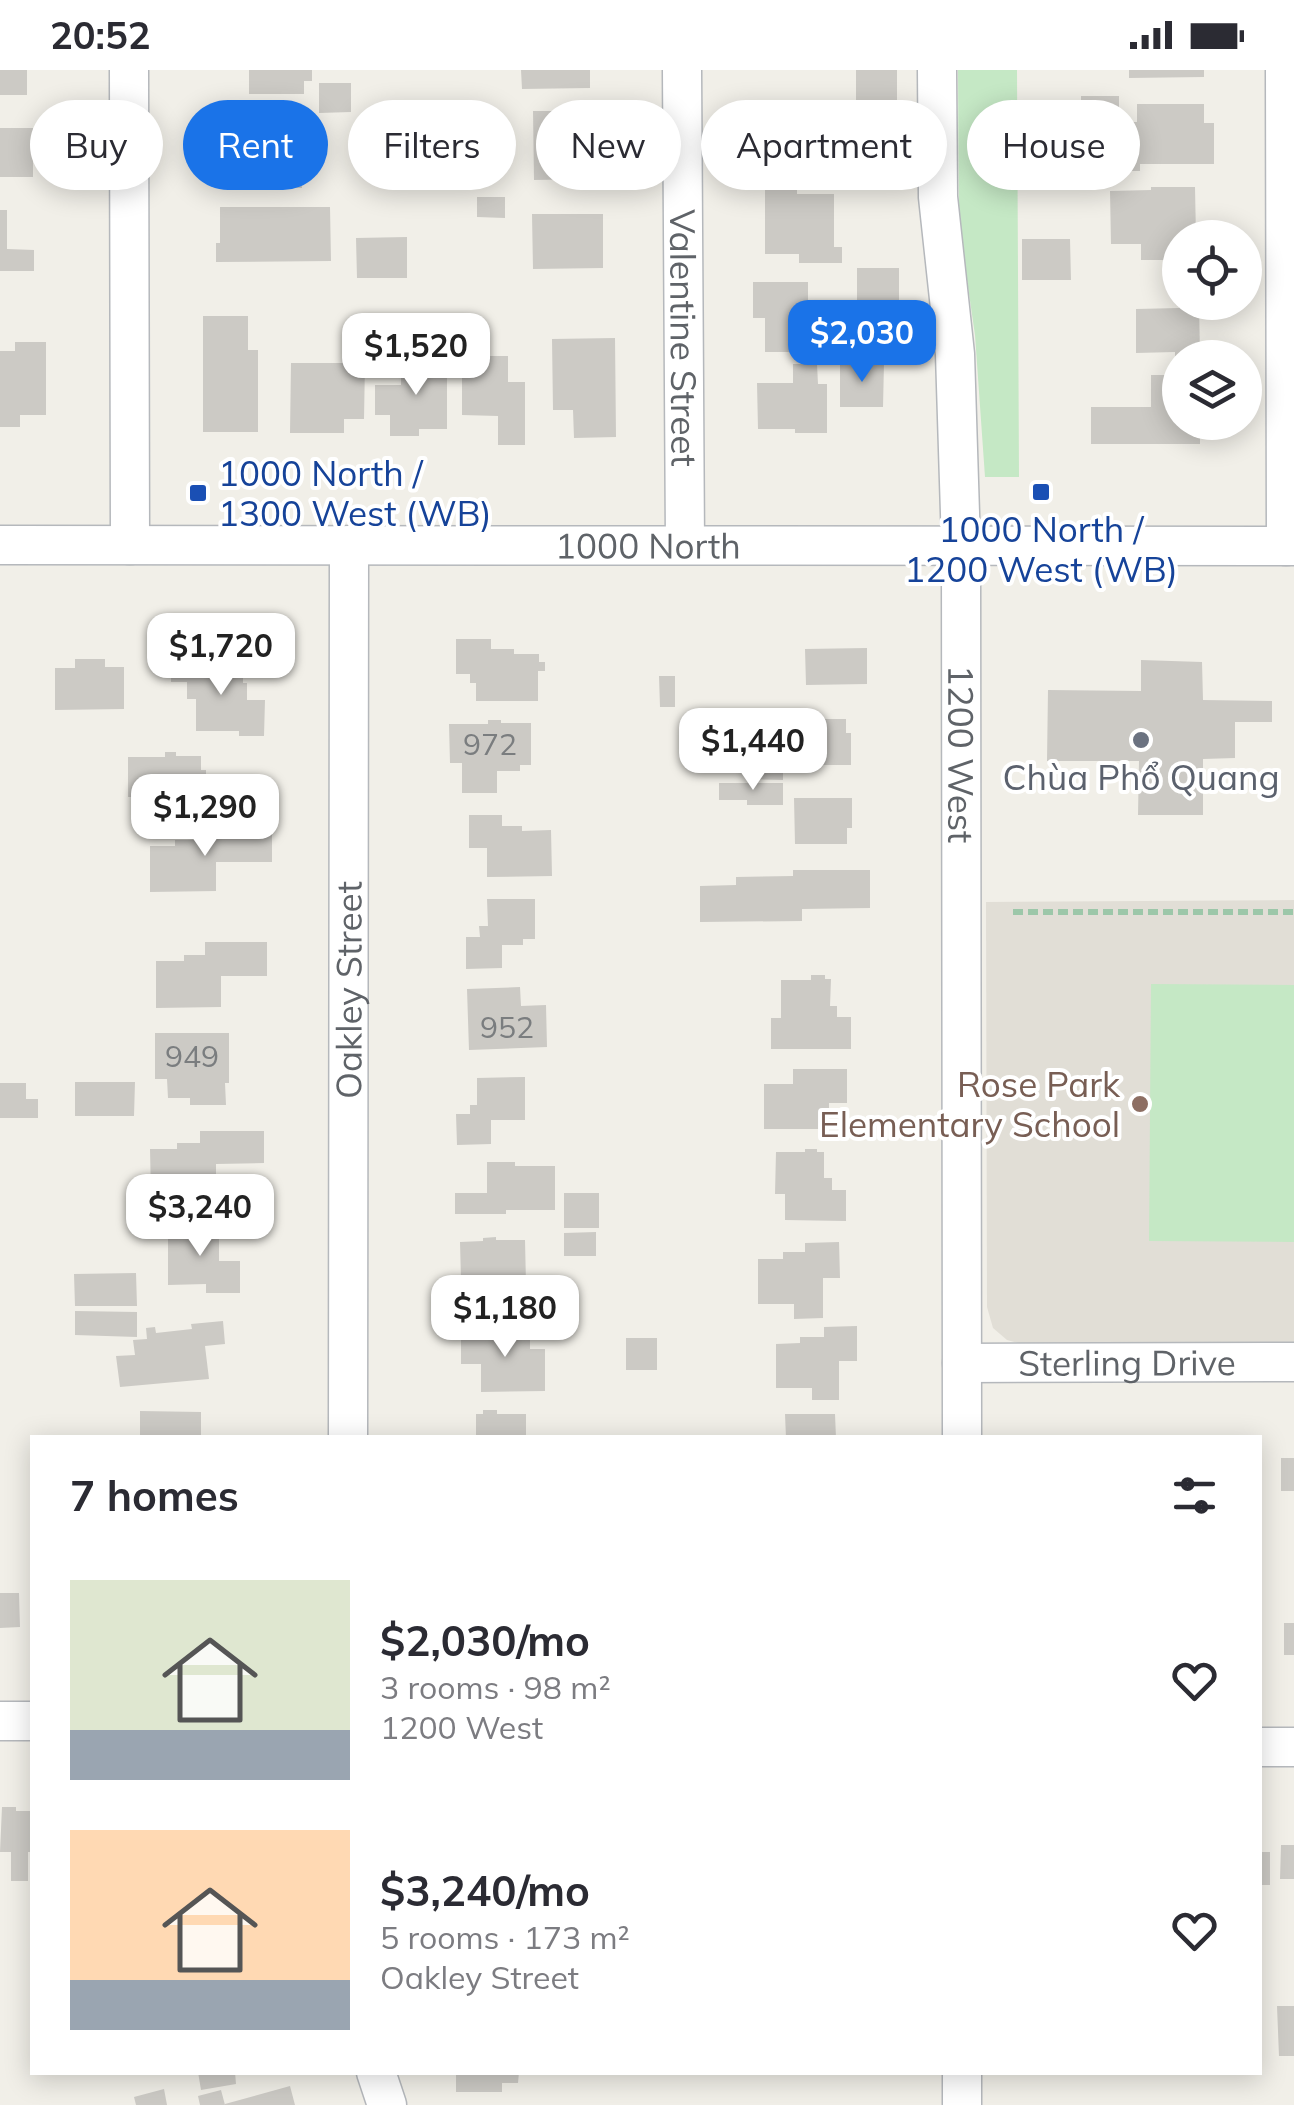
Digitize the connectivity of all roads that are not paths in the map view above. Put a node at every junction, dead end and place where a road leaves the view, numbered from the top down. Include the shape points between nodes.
1 (129, 70) edge
2 (682, 70) edge
3 (937, 70) edge
4 (1285, 70) edge
5 (684, 544) junction
6 (961, 544) junction
7 (130, 545) junction
8 (349, 545) junction
9 (0, 546) edge
10 (1290, 546) edge
11 (1294, 1362) edge
12 (962, 1363) junction
13 (348, 1435) edge
14 (962, 1435) edge
15 (0, 1721) edge
16 (30, 1721) edge
17 (1294, 1746) edge
18 (1262, 1747) edge
19 (377, 2075) edge
20 (962, 2075) edge
21 (387, 2105) edge
22 (962, 2105) edge

1 - 7 street
2 - 5 street, Valentine Street
3 - 6 street, 1200 West via 938,197 956,354
4 - 10 street
5 - 6 street, 1000 North
5 - 8 street, 1000 North
6 - 10 street, 1000 North
6 - 12 street, 1200 West
7 - 8 street, 1000 North
7 - 9 street, 1000 North
8 - 13 street, Oakley Street
11 - 12 street, Sterling Drive
12 - 14 street, 1200 West
15 - 16 street
17 - 18 street
19 - 21 street
20 - 22 street

